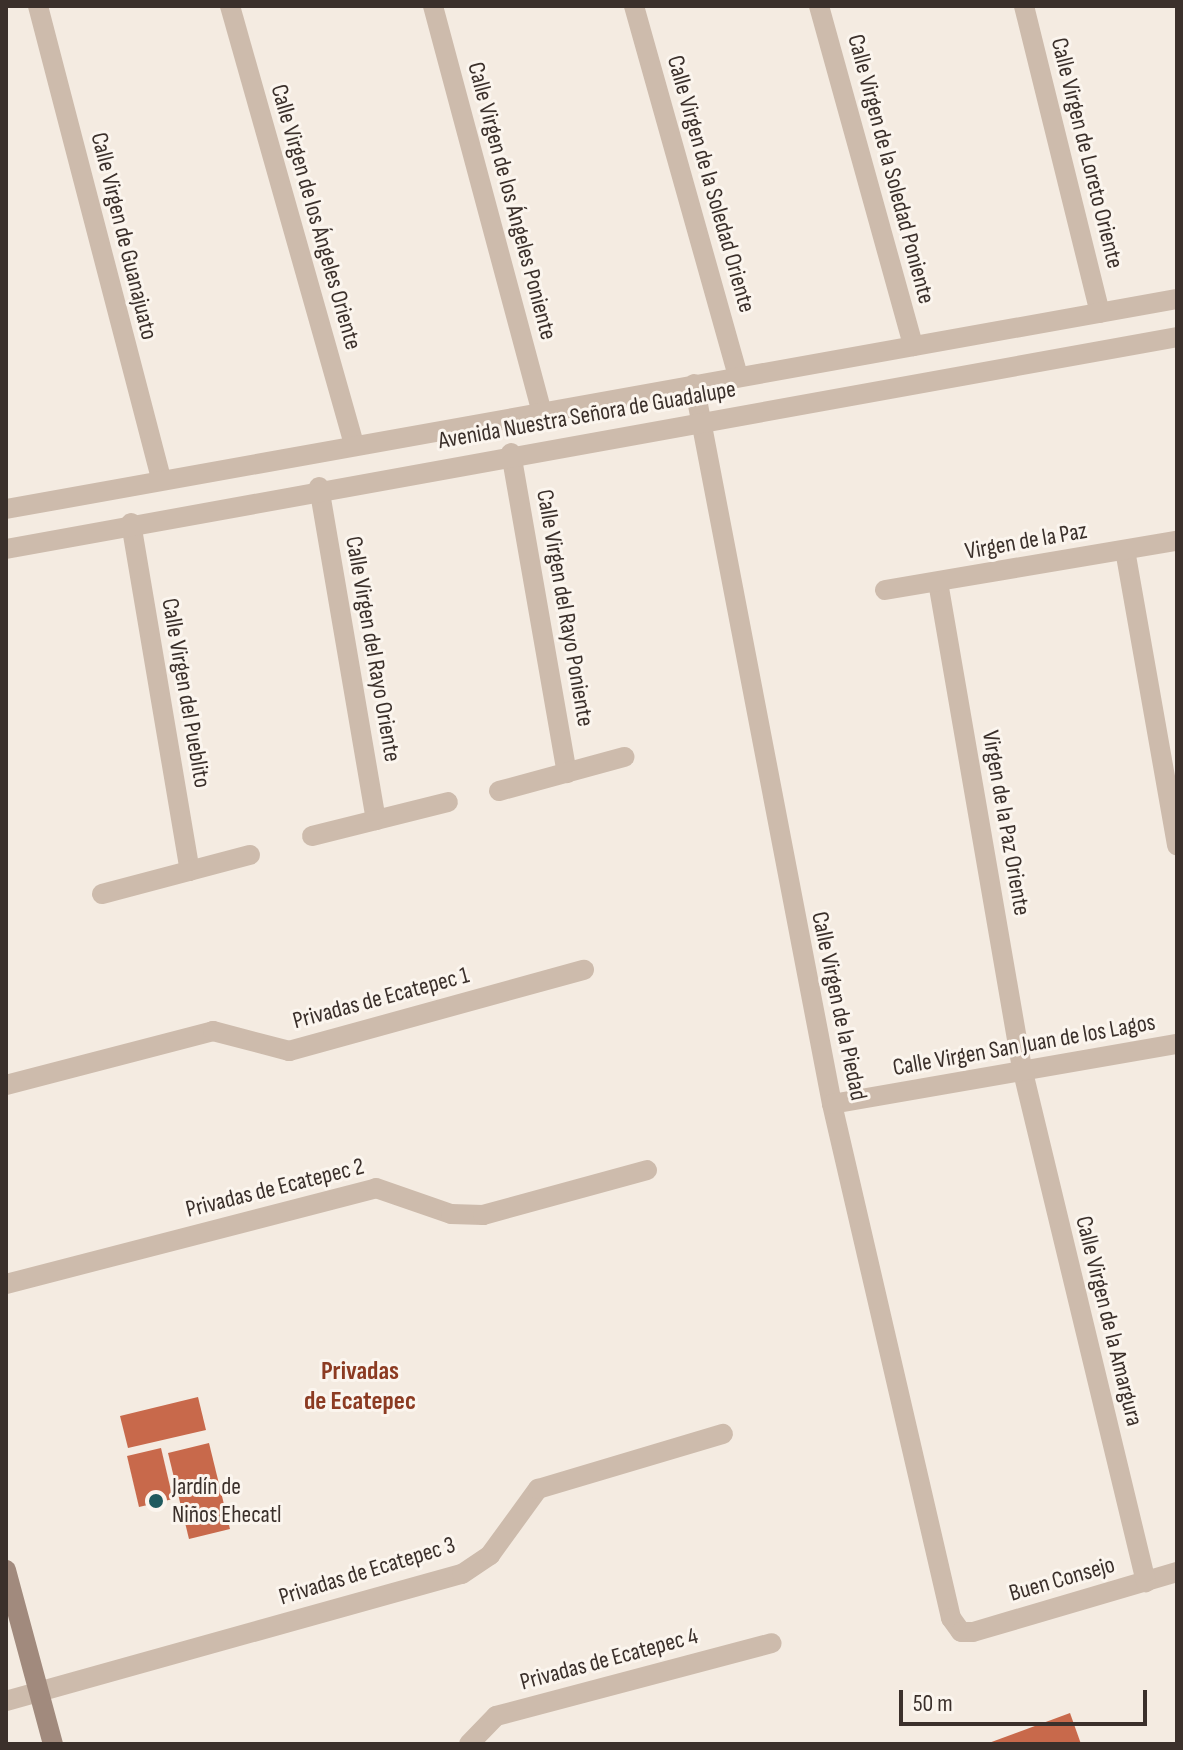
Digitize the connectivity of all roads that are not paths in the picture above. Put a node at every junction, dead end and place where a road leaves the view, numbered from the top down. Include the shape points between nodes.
1 (38, 6) edge
2 (230, 6) edge
3 (433, 6) edge
4 (634, 6) edge
5 (819, 6) edge
6 (1024, 6) edge
7 (1177, 299) edge
8 (1100, 313) junction
9 (1177, 337) edge
10 (913, 346) junction
11 (738, 376) junction
12 (694, 384) junction
13 (541, 409) junction
14 (701, 422) junction
15 (353, 441) junction
16 (511, 453) junction
17 (161, 479) junction
18 (319, 487) junction
19 (6, 509) edge
20 (131, 523) junction
21 (1176, 541) edge
22 (6, 549) edge
23 (1125, 550) junction
24 (938, 582) junction
25 (885, 590) dead end
26 (624, 757) dead end
27 (567, 773) junction
28 (499, 791) dead end
29 (448, 802) dead end
30 (376, 820) junction
31 (312, 836) dead end
32 (1177, 845) edge
33 (250, 855) dead end
34 (190, 871) junction
35 (102, 894) dead end
36 (584, 970) dead end
37 (1177, 1044) edge
38 (1023, 1072) junction
39 (6, 1085) edge
40 (832, 1104) junction
41 (647, 1170) dead end
42 (6, 1284) edge
43 (723, 1434) dead end
44 (6, 1570) edge
45 (1177, 1572) edge
46 (1146, 1582) junction
47 (961, 1632) joint
48 (772, 1643) dead end
49 (38, 1690) junction
50 (6, 1701) edge
51 (53, 1744) edge
52 (469, 1744) edge

1 - 17 street, Calle Virgen de Guanajuato
2 - 15 street, Calle Virgen de los Ángeles Oriente
3 - 13 street, Calle Virgen de los Ángeles Poniente
4 - 11 street, Calle Virgen de la Soledad Oriente
5 - 10 street, Calle Virgen de la Soledad Poniente
6 - 8 street, Calle Virgen de Loreto Oriente
7 - 8 street, Avenida Nuestra Señora de Guadalupe
8 - 10 street, Avenida Nuestra Señora de Guadalupe
9 - 14 street, Avenida Nuestra Señora de Guadalupe
10 - 11 street, Avenida Nuestra Señora de Guadalupe
11 - 12 street, Avenida Nuestra Señora de Guadalupe
12 - 13 street, Avenida Nuestra Señora de Guadalupe
12 - 14 street, Calle Virgen de la Piedad
13 - 15 street, Avenida Nuestra Señora de Guadalupe
14 - 16 street, Avenida Nuestra Señora de Guadalupe
14 - 40 street, Calle Virgen de la Piedad
15 - 17 street, Avenida Nuestra Señora de Guadalupe
16 - 18 street, Avenida Nuestra Señora de Guadalupe
16 - 27 street, Calle Virgen del Rayo Poniente
17 - 19 street, Avenida Nuestra Señora de Guadalupe
18 - 20 street, Avenida Nuestra Señora de Guadalupe
18 - 30 street, Calle Virgen del Rayo Oriente
20 - 22 street, Avenida Nuestra Señora de Guadalupe
20 - 34 street, Calle Virgen del Pueblito
21 - 23 street, Virgen de la Paz
23 - 24 street, Virgen de la Paz
23 - 32 street
24 - 25 street, Virgen de la Paz
24 - 38 street, Virgen de la Paz Oriente
26 - 27 street
27 - 28 street
29 - 30 street
30 - 31 street
33 - 34 street
34 - 35 street
36 - 39 street, Privadas de Ecatepec 1 via 289,1051 213,1031
37 - 38 street, Calle Virgen San Juan de los Lagos
38 - 40 street, Calle Virgen San Juan de los Lagos
38 - 46 street, Calle Virgen de la Amargura
40 - 47 street, Calle Virgen de la Piedad via 951,1618
41 - 42 street, Privadas de Ecatepec 2 via 483,1215 451,1214 376,1188
43 - 49 street, Privadas de Ecatepec 3 via 538,1489 490,1555 462,1574
44 - 49 main road
45 - 46 street, Buen Consejo
46 - 47 street, Buen Consejo
48 - 52 street, Privadas de Ecatepec 4 via 496,1716
49 - 50 street, Privadas de Ecatepec 3
49 - 51 main road

